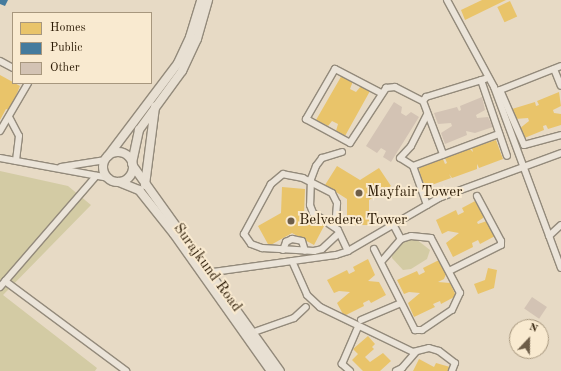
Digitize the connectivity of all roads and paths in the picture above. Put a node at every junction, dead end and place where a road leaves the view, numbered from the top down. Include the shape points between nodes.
1 (447, 0) edge
2 (204, 1) edge
3 (0, 61) edge
4 (561, 66) edge
5 (12, 67) edge
6 (554, 69) junction
7 (489, 77) junction
8 (482, 80) junction
9 (27, 84) edge
10 (561, 86) edge
11 (381, 93) junction
12 (423, 101) junction
13 (156, 106) junction
14 (428, 114) junction
15 (9, 117) junction
16 (0, 131) edge
17 (499, 134) junction
18 (561, 135) edge
19 (342, 152) dead end
20 (561, 153) edge
21 (443, 154) junction
22 (507, 156) dead end
23 (0, 158) edge
24 (107, 158) junction
25 (16, 161) junction
26 (133, 165) junction
27 (413, 166) junction
28 (523, 167) junction
29 (54, 168) junction
30 (96, 176) junction
31 (109, 178) junction
32 (120, 182) junction
33 (310, 182) junction
34 (145, 185) junction
35 (477, 196) dead end
36 (427, 205) junction
37 (561, 225) edge
38 (394, 226) junction
39 (335, 227) junction
40 (339, 233) junction
41 (549, 236) junction
42 (401, 239) junction
43 (374, 249) dead end
44 (283, 250) junction
45 (305, 251) junction
46 (348, 251) junction
47 (292, 261) junction
48 (381, 262) junction
49 (561, 268) edge
50 (211, 272) junction
51 (449, 272) junction
52 (202, 273) junction
53 (5, 281) junction
54 (0, 287) edge
55 (401, 303) junction
56 (306, 307) dead end
57 (361, 320) dead end
58 (358, 327) junction
59 (254, 332) junction
60 (416, 352) junction
61 (126, 371) edge
62 (270, 371) edge
63 (280, 371) edge
64 (350, 371) edge
65 (396, 371) edge
66 (452, 371) edge

1 - 7 street
2 - 13 main road via 197,39 184,67
2 - 24 main road via 178,63
3 - 5 street
4 - 6 street
6 - 10 street
6 - 18 street via 500,90 524,145
7 - 8 street
7 - 28 street
8 - 12 street
8 - 17 street
9 - 15 street
11 - 11 street via 335,69 306,119 350,143
11 - 12 street via 386,88 395,87
12 - 14 street
13 - 26 main road via 139,130
13 - 34 main road
14 - 21 street
14 - 27 street via 411,146 400,158
15 - 16 street
15 - 25 street via 19,136
17 - 21 street
17 - 22 street
19 - 33 street via 322,158
20 - 28 street
21 - 27 street
23 - 25 street
24 - 26 main road via 122,152
24 - 29 street
24 - 31 main road via 103,169
25 - 29 street
26 - 32 main road via 128,178
26 - 34 main road, Surajkund Road
27 - 36 street
28 - 36 street
28 - 41 street
29 - 30 street
30 - 31 street
30 - 53 street
31 - 32 main road
32 - 52 main road, Surajkund Road via 139,190
33 - 39 street via 311,209
33 - 39 street via 325,188 336,198
33 - 44 street via 296,176 279,175 245,229 246,240 250,244 269,250
34 - 50 main road, Surajkund Road
35 - 51 street via 501,245
36 - 38 street
37 - 41 street
38 - 42 street
38 - 46 street
39 - 40 street
40 - 45 street via 322,249
40 - 46 street
41 - 49 street
42 - 48 street
42 - 51 street via 411,236 431,238
43 - 48 street
44 - 45 street
44 - 45 street via 286,242 292,239 302,241
46 - 47 street
47 - 50 street
47 - 58 street via 311,300
48 - 55 street
50 - 52 street
50 - 59 main road, Surajkund Road
51 - 55 street via 460,293 450,312 422,330 415,330
52 - 62 main road, Surajkund Road
53 - 54 street
53 - 61 street
55 - 57 street
56 - 59 street via 294,318
58 - 60 street
58 - 64 street via 342,364
59 - 63 main road, Surajkund Road
60 - 65 street
60 - 66 street via 429,348 439,351 455,363

